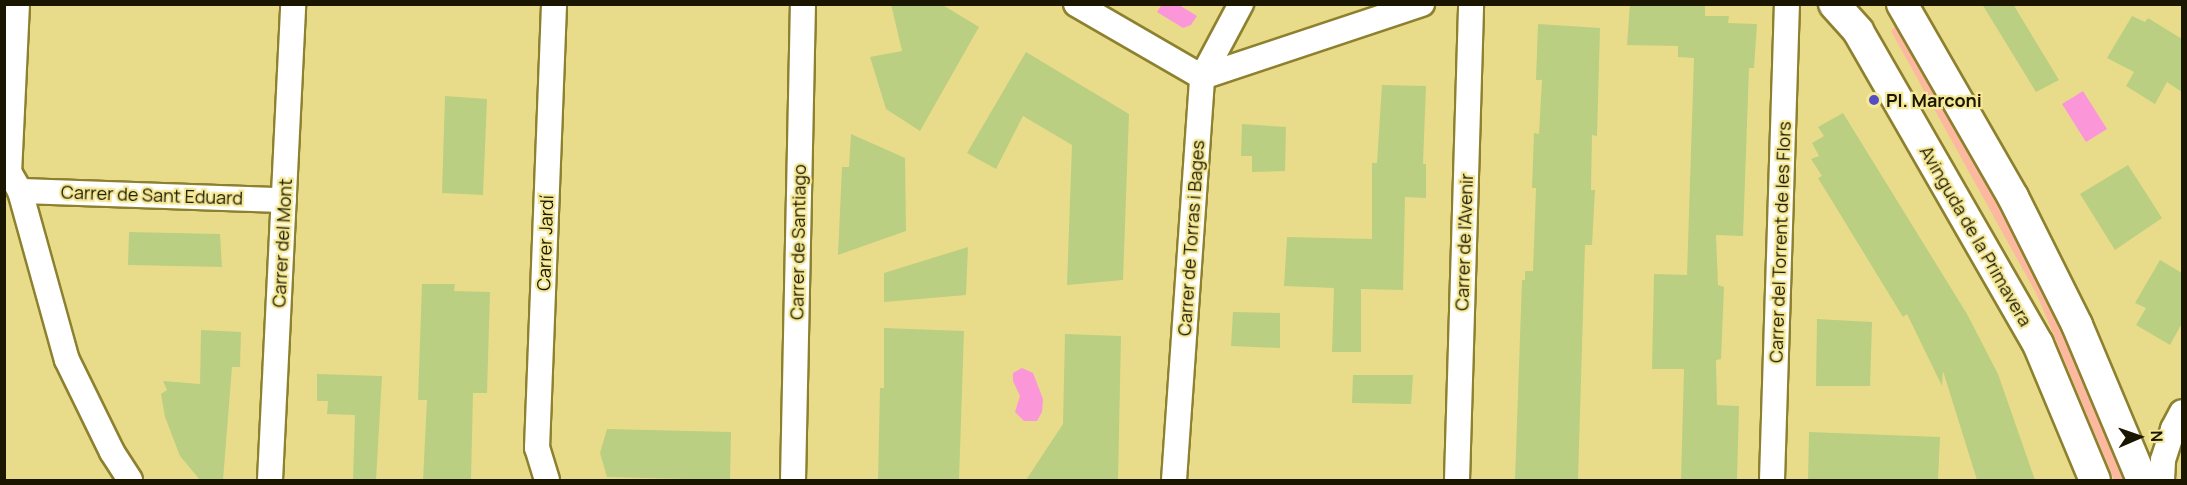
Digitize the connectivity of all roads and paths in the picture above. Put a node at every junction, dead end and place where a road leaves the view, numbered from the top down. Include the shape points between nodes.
1 (17, 4) edge
2 (293, 4) edge
3 (554, 4) edge
4 (803, 4) edge
5 (1076, 4) edge
6 (1241, 4) edge
7 (1422, 4) edge
8 (1471, 4) edge
9 (1787, 4) edge
10 (1834, 4) edge
11 (1902, 4) edge
12 (1202, 77) junction
13 (11, 177) edge
14 (284, 201) junction
15 (2182, 412) edge
16 (130, 480) edge
17 (270, 480) edge
18 (547, 480) edge
19 (794, 480) edge
20 (1174, 480) edge
21 (1457, 480) edge
22 (1772, 480) edge
23 (2095, 480) edge
24 (2142, 480) edge
25 (2162, 480) edge

1 - 13 street
2 - 14 street, Carrer del Mont
3 - 18 street, Carrer Jardí via 537,448
4 - 19 street, Carrer de Santiago
5 - 12 street
6 - 12 street, Carrer de Torras i Bages
7 - 12 street
8 - 21 street, Carrer de l'Avenir
9 - 22 street, Carrer del Torrent de les Flors
10 - 23 street, Avinguda de la Primavera via 1858,31 2038,344
11 - 24 street via 2013,197 2077,325
12 - 20 street, Carrer de Torras i Bages
13 - 14 street, Carrer de Sant Eduard
13 - 16 street via 67,360
14 - 17 street, Carrer del Mont
15 - 25 street via 2163,460

